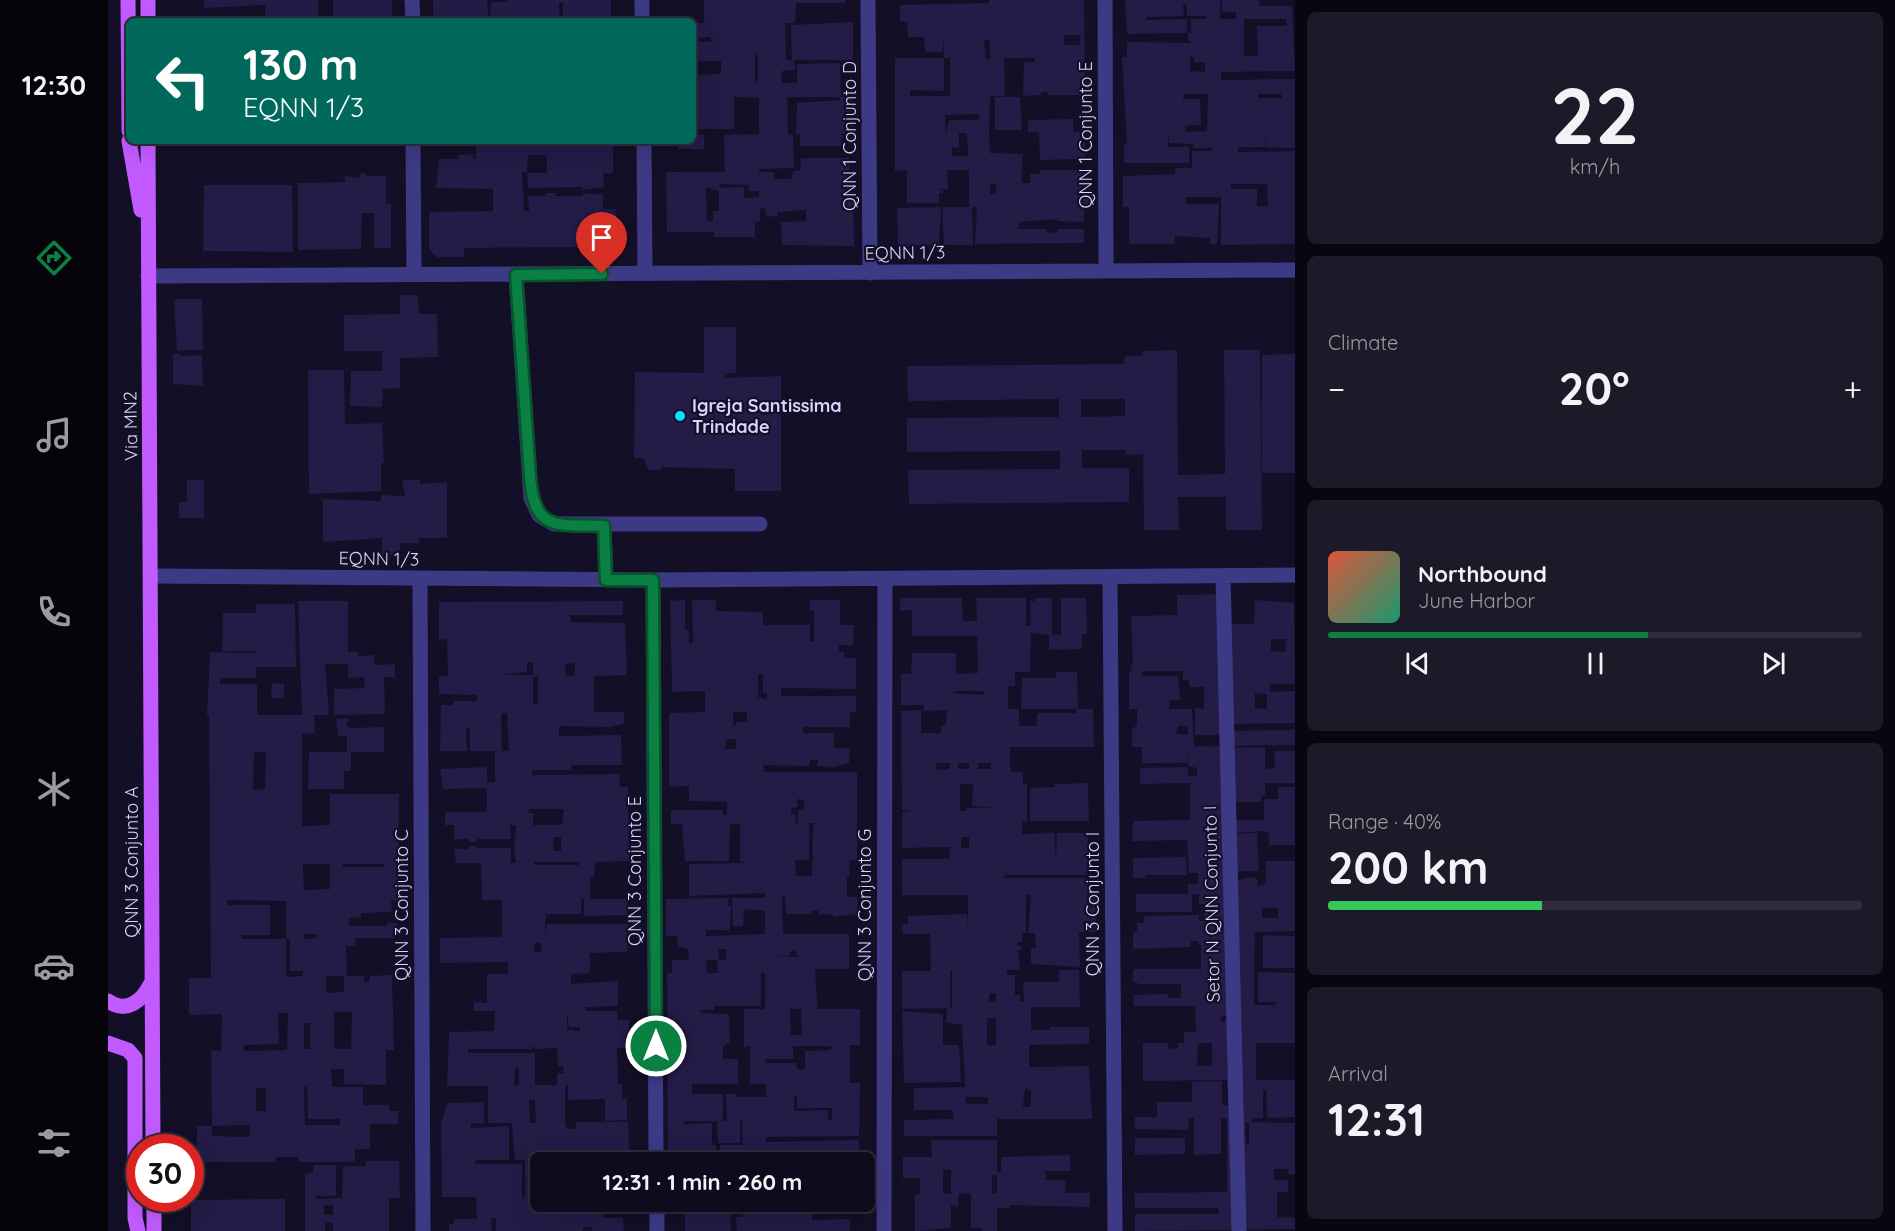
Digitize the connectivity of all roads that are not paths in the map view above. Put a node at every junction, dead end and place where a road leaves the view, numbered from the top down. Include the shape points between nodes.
1 (128, 0) edge
2 (148, 0) edge
3 (412, 0) edge
4 (642, 0) edge
5 (868, 0) edge
6 (1105, 0) edge
7 (128, 18) edge
8 (148, 18) edge
9 (413, 18) edge
10 (642, 18) edge
11 (130, 144) edge
12 (148, 144) edge
13 (413, 144) edge
14 (644, 144) edge
15 (148, 254) junction
16 (1106, 270) junction
17 (1295, 270) edge
18 (870, 273) junction
19 (645, 274) junction
20 (414, 275) junction
21 (516, 275) junction
22 (148, 276) junction
23 (760, 524) dead end
24 (604, 526) junction
25 (1295, 575) edge
26 (152, 576) junction
27 (1223, 576) junction
28 (1110, 578) junction
29 (420, 579) junction
30 (885, 579) junction
31 (606, 580) junction
32 (653, 580) junction
33 (151, 983) junction
34 (108, 1001) edge
35 (108, 1043) edge
36 (153, 1134) edge
37 (656, 1152) edge
38 (154, 1212) edge
39 (657, 1212) edge
40 (138, 1231) edge
41 (154, 1231) edge
42 (423, 1231) edge
43 (657, 1231) edge
44 (884, 1231) edge
45 (1115, 1231) edge
46 (1239, 1231) edge

1 - 7 main road
2 - 8 main road
3 - 9 street
4 - 10 street
5 - 18 street, QNN 1 Conjunto D
6 - 16 street, QNN 1 Conjunto E
11 - 15 main road
12 - 15 main road
13 - 20 street
14 - 19 street
15 - 22 main road, Via MN2
16 - 17 street, EQNN 1/3
16 - 18 street, EQNN 1/3
18 - 19 street, EQNN 1/3
19 - 21 street, EQNN 1/3
20 - 21 street, EQNN 1/3
20 - 22 street, EQNN 1/3
21 - 24 street via 531,498 539,515 554,524
22 - 26 main road, Via MN2
23 - 24 street
24 - 31 street
25 - 27 street, EQNN 1/3
26 - 29 street, EQNN 1/3
26 - 33 main road, QNN 3 Conjunto A
27 - 28 street, EQNN 1/3
27 - 46 street, Setor N QNN Conjunto I
28 - 30 street, EQNN 1/3
28 - 45 street, QNN 3 Conjunto I
29 - 31 street, EQNN 1/3
29 - 42 street, QNN 3 Conjunto C
30 - 32 street, EQNN 1/3
30 - 44 street, QNN 3 Conjunto G
31 - 32 street, EQNN 1/3
32 - 37 street, QNN 3 Conjunto E
33 - 34 main road via 143,997 132,1005 121,1007
33 - 36 main road, QNN 3 Conjunto A
35 - 40 main road via 128,1050 135,1058
38 - 41 main road
39 - 43 street

